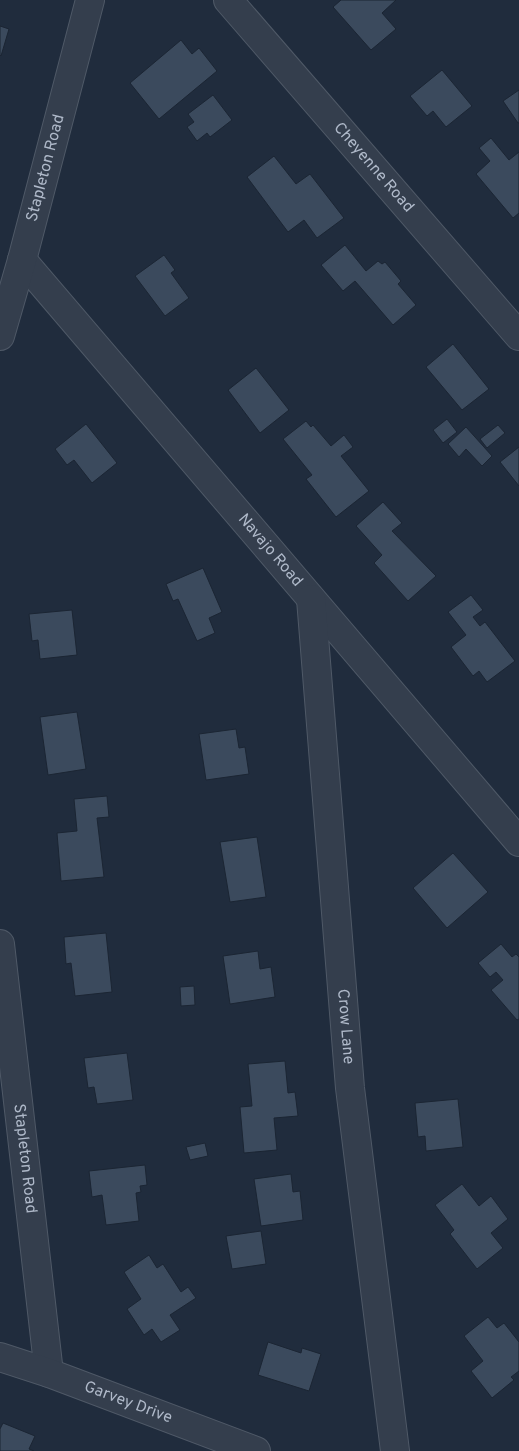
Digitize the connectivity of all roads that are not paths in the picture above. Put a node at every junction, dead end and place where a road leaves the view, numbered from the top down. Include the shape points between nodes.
1 (90, 0) edge
2 (228, 0) edge
3 (22, 260) junction
4 (0, 336) edge
5 (519, 336) edge
6 (311, 599) junction
7 (519, 842) edge
8 (0, 944) edge
9 (0, 1357) edge
10 (49, 1373) junction
11 (256, 1451) edge
12 (395, 1451) edge

1 - 3 street, Stapleton Road
2 - 5 street, Cheyenne Road
3 - 4 street, Stapleton Road
3 - 6 street, Navajo Road
6 - 7 street, Navajo Road
6 - 12 street, Crow Lane via 350,1088
8 - 10 street, Stapleton Road
9 - 10 street, Garvey Drive
10 - 11 street, Garvey Drive

